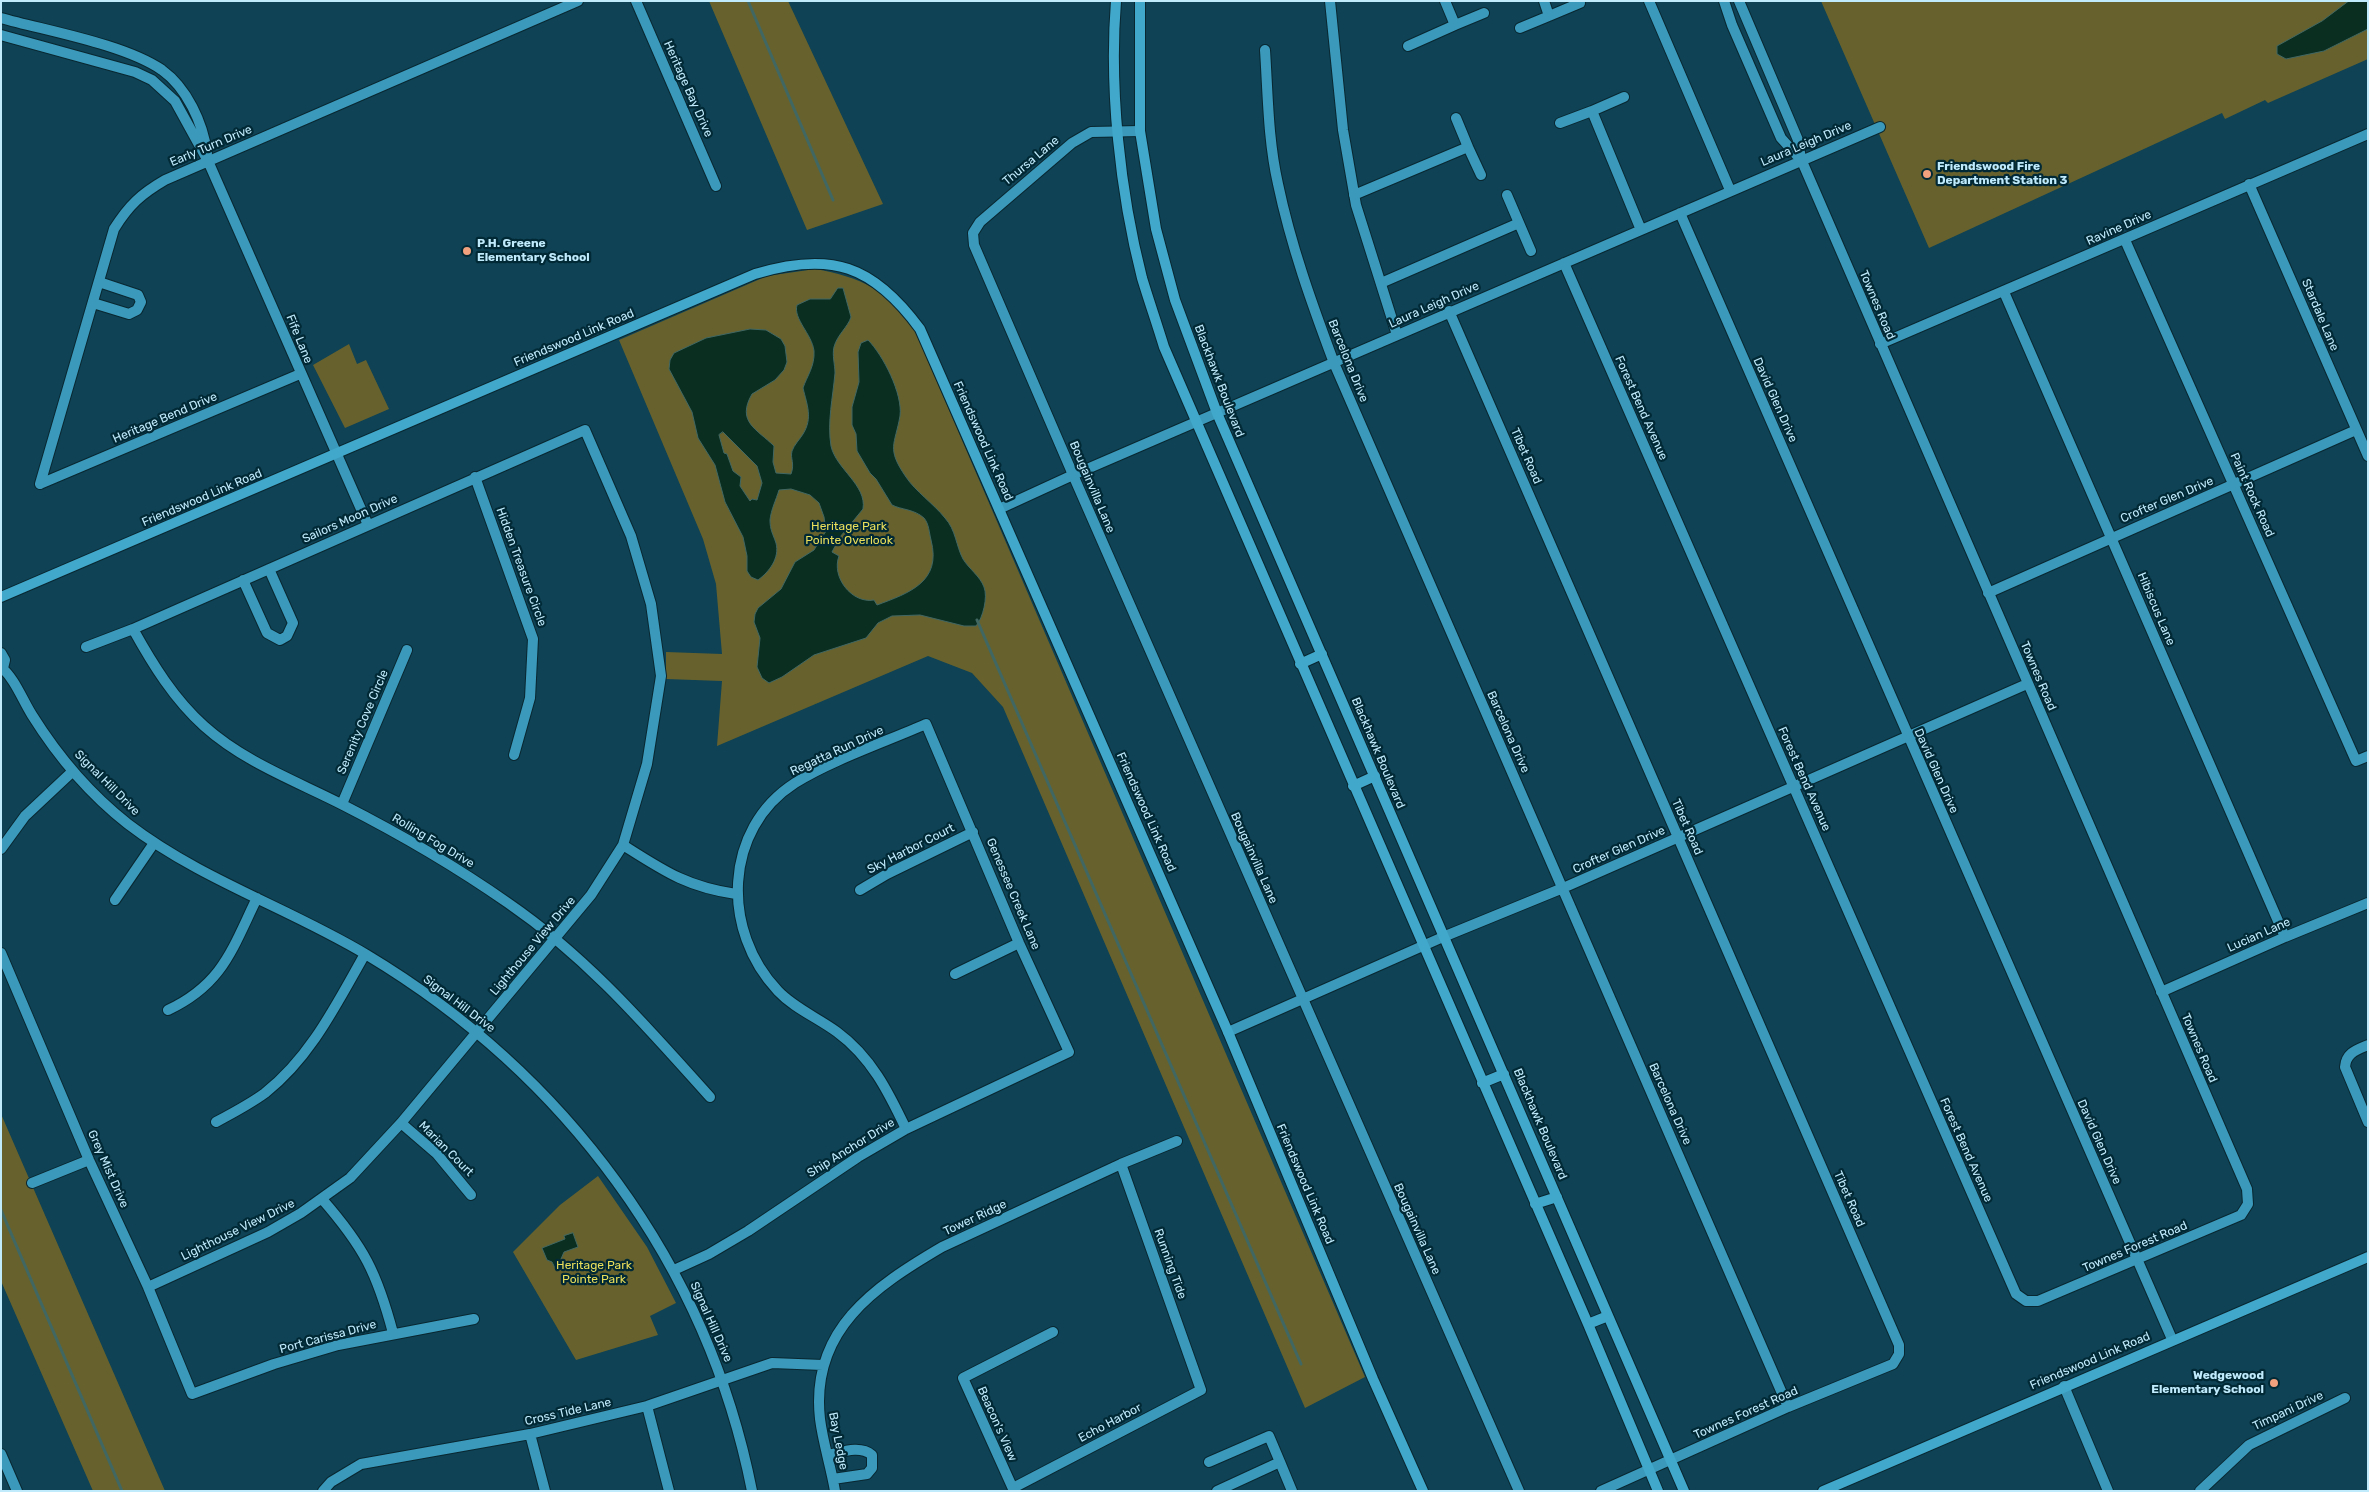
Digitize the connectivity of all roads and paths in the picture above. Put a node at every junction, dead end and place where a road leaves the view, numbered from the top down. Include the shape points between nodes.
1 (578, 1) edge
2 (636, 1) edge
3 (1116, 1) edge
4 (1140, 1) edge
5 (1330, 1) edge
6 (1445, 1) edge
7 (1544, 1) edge
8 (1649, 1) edge
9 (1724, 1) edge
10 (1739, 1) edge
11 (1580, 3) dead end
12 (1484, 13) dead end
13 (1549, 16) junction
14 (1, 18) edge
15 (1455, 25) junction
16 (1520, 28) dead end
17 (1, 35) edge
18 (94, 43) junction
19 (1408, 46) dead end
20 (1265, 50) dead end
21 (89, 59) junction
22 (1624, 97) dead end
23 (1592, 111) junction
24 (1456, 118) dead end
25 (1560, 123) dead end
26 (1880, 127) dead end
27 (1118, 130) junction
28 (1140, 131) junction
29 (2368, 134) edge
30 (1468, 147) junction
31 (1801, 160) junction
32 (208, 161) junction
33 (1481, 175) dead end
34 (2249, 184) junction
35 (716, 186) dead end
36 (1730, 190) junction
37 (1354, 195) junction
38 (1507, 195) dead end
39 (1680, 213) junction
40 (1519, 223) junction
41 (1641, 230) junction
42 (973, 234) joint
43 (2125, 240) junction
44 (1531, 251) dead end
45 (1564, 263) junction
46 (100, 282) junction
47 (1381, 283) junction
48 (2004, 292) junction
49 (93, 303) junction
50 (1449, 311) junction
51 (1397, 334) junction
52 (1880, 344) junction
53 (1334, 363) junction
54 (300, 374) junction
55 (1217, 413) junction
56 (1196, 422) junction
57 (2356, 430) junction
58 (336, 454) junction
59 (2368, 456) edge
60 (602, 468) joint
61 (1073, 475) junction
62 (475, 477) junction
63 (40, 484) joint
64 (2234, 485) junction
65 (1000, 509) junction
66 (368, 525) junction
67 (2112, 538) junction
68 (269, 569) junction
69 (243, 580) junction
70 (1988, 593) junction
71 (2, 597) edge
72 (133, 629) junction
73 (86, 647) dead end
74 (407, 650) dead end
75 (1, 653) edge
76 (1322, 654) junction
77 (1300, 664) junction
78 (4, 672) edge
79 (2028, 684) junction
80 (926, 724) joint
81 (1907, 736) junction
82 (514, 755) dead end
83 (2368, 756) edge
84 (73, 771) junction
85 (1376, 776) junction
86 (1353, 786) junction
87 (1794, 787) junction
88 (342, 804) junction
89 (973, 832) junction
90 (1678, 838) junction
91 (154, 843) junction
92 (623, 845) junction
93 (1, 849) edge
94 (1563, 888) junction
95 (860, 890) dead end
96 (736, 894) junction
97 (257, 898) junction
98 (115, 900) dead end
99 (2368, 903) edge
100 (555, 937) junction
101 (2285, 937) junction
102 (1443, 938) junction
103 (1018, 942) junction
104 (1422, 947) junction
105 (1, 953) edge
106 (365, 954) junction
107 (955, 974) dead end
108 (2161, 992) junction
109 (1303, 1000) junction
110 (168, 1010) dead end
111 (478, 1032) junction
112 (1228, 1032) junction
113 (2368, 1045) edge
114 (1049, 1061) joint
115 (1504, 1074) junction
116 (1482, 1083) junction
117 (710, 1097) dead end
118 (216, 1122) dead end
119 (401, 1122) junction
120 (2368, 1122) edge
121 (906, 1129) junction
122 (1177, 1141) dead end
123 (89, 1160) junction
124 (1121, 1164) junction
125 (32, 1183) dead end
126 (472, 1194) dead end
127 (1557, 1197) junction
128 (322, 1200) junction
129 (1535, 1204) junction
130 (2248, 1204) joint
131 (2368, 1257) edge
132 (2137, 1260) junction
133 (674, 1270) junction
134 (148, 1287) junction
135 (2026, 1301) joint
136 (1608, 1316) junction
137 (474, 1319) dead end
138 (1588, 1324) junction
139 (1054, 1332) dead end
140 (393, 1333) junction
141 (2172, 1339) junction
142 (1899, 1354) joint
143 (823, 1366) junction
144 (1195, 1372) joint
145 (722, 1380) junction
146 (2064, 1386) junction
147 (192, 1394) joint
148 (2345, 1398) dead end
149 (647, 1406) junction
150 (1788, 1407) junction
151 (530, 1434) junction
152 (1, 1454) edge
153 (828, 1455) junction
154 (1670, 1461) junction
155 (1209, 1462) dead end
156 (1280, 1462) junction
157 (1649, 1470) junction
158 (833, 1480) junction
159 (1014, 1490) edge
160 (17, 1491) edge
161 (323, 1491) edge
162 (545, 1491) edge
163 (669, 1491) edge
164 (752, 1491) edge
165 (834, 1491) edge
166 (1217, 1491) edge
167 (1292, 1491) edge
168 (1423, 1491) edge
169 (1519, 1491) edge
170 (1601, 1491) edge
171 (1658, 1491) edge
172 (1684, 1491) edge
173 (1823, 1491) edge
174 (2108, 1491) edge
175 (2200, 1491) edge

1 - 32 street, Early Turn Drive
2 - 35 street, Heritage Bay Drive
3 - 27 main road via 1114,82
4 - 28 main road, Blackhawk Boulevard
5 - 37 street via 1343,130
6 - 15 street
7 - 13 street
8 - 36 street
9 - 31 street, Townes Road via 1781,138
10 - 31 street, Townes Road via 1798,140
11 - 13 street
12 - 15 street
13 - 16 street
14 - 18 street, Fife Lane
15 - 19 street
17 - 21 street, Fife Lane
18 - 21 street
18 - 32 street, Fife Lane via 140,58 163,71 177,84 194,110 206,141
20 - 53 street, Barcelona Drive via 1269,127 1278,183 1300,271
21 - 32 street, Fife Lane via 135,72 166,90 184,114
22 - 23 street
23 - 25 street
23 - 41 street
24 - 30 street
26 - 31 street, Laura Leigh Drive
27 - 28 street, Thursa Lane
27 - 42 street, Thursa Lane via 1091,132 1072,143 987,215
27 - 56 main road via 1127,203 1142,277 1164,347
28 - 55 main road, Blackhawk Boulevard via 1156,229 1175,300
29 - 34 street, Ravine Drive
30 - 33 street
30 - 37 street
31 - 36 street, Laura Leigh Drive
31 - 52 street, Townes Road
32 - 46 street, Early Turn Drive via 165,180 143,193 127,208 114,229
32 - 54 street, Fife Lane
34 - 43 street, Ravine Drive
34 - 57 street, Stardale Lane
36 - 39 street, Laura Leigh Drive
37 - 47 street
38 - 40 street
39 - 41 street, Laura Leigh Drive
39 - 81 street, David Glen Drive
40 - 44 street
40 - 47 street
41 - 45 street, Laura Leigh Drive
42 - 61 street, Bougainvilla Lane via 974,245
43 - 48 street, Ravine Drive
43 - 64 street, Paint Rock Road
45 - 50 street, Laura Leigh Drive
45 - 87 street, Forest Bend Avenue
46 - 49 street, Early Turn Drive
46 - 49 street via 138,295 141,302 137,310 129,314
47 - 51 street
48 - 52 street, Ravine Drive
48 - 67 street, Hibiscus Lane
49 - 63 street, Early Turn Drive
50 - 51 street, Laura Leigh Drive
50 - 90 street, Tibet Road
51 - 53 street, Laura Leigh Drive
52 - 70 street, Townes Road
53 - 55 street, Laura Leigh Drive
53 - 94 street, Barcelona Drive
54 - 58 street, Fife Lane
54 - 63 street, Heritage Bend Drive
55 - 56 street, Laura Leigh Drive
55 - 76 main road, Blackhawk Boulevard
56 - 61 street, Laura Leigh Drive
56 - 77 main road
57 - 59 street, Stardale Lane
57 - 64 street, Crofter Glen Drive
58 - 65 main road, Friendswood Link Road via 755,274 793,264 824,264 847,268 890,292 920,328
58 - 66 street, Fife Lane
58 - 71 main road, Friendswood Link Road
60 - 62 street, Sailors Moon Drive via 585,430
60 - 92 street, Lighthouse View Drive via 631,536 651,604 661,676 647,764
61 - 65 street, Laura Leigh Drive
61 - 109 street, Bougainvilla Lane
62 - 66 street, Sailors Moon Drive
62 - 82 street, Hidden Treasure Circle via 533,639 530,698
64 - 67 street, Crofter Glen Drive
64 - 83 street, Paint Rock Road via 2356,761
65 - 112 main road, Friendswood Link Road
66 - 68 street, Sailors Moon Drive
67 - 70 street, Crofter Glen Drive
67 - 101 street, Hibiscus Lane
68 - 69 street, Sailors Moon Drive
68 - 69 street via 293,623 287,636 280,640 268,633
69 - 72 street, Sailors Moon Drive
70 - 79 street, Townes Road
72 - 73 street, Sailors Moon Drive
72 - 88 street, Rolling Fog Drive via 157,672 205,727 256,762
74 - 88 street, Serenity Cove Circle
75 - 78 street, Signal Hill Drive via 5,660
76 - 77 main road
76 - 85 main road, Blackhawk Boulevard
77 - 86 main road
78 - 84 street, Signal Hill Drive
79 - 81 street, Crofter Glen Drive
79 - 108 street, Townes Road
80 - 89 street, Genessee Creek Lane
80 - 96 street, Regatta Run Drive via 814,773 774,800 748,841
81 - 87 street, Crofter Glen Drive
81 - 132 street, David Glen Drive
84 - 91 street, Signal Hill Drive via 125,821
84 - 93 street via 26,816
85 - 86 main road
85 - 102 main road, Blackhawk Boulevard
86 - 104 main road
87 - 90 street, Crofter Glen Drive
87 - 135 street, Forest Bend Avenue via 2016,1294
88 - 100 street, Rolling Fog Drive via 454,867
89 - 95 street, Sky Harbor Court
89 - 103 street, Genessee Creek Lane
90 - 94 street, Crofter Glen Drive
90 - 142 street, Tibet Road via 1899,1345
91 - 97 street, Signal Hill Drive via 201,872
91 - 98 street
92 - 96 street via 685,882
92 - 100 street, Lighthouse View Drive via 591,895
94 - 102 street, Crofter Glen Drive
94 - 150 street, Barcelona Drive
96 - 121 street, Regatta Run Drive via 740,924 759,967 778,992 837,1032 874,1067
97 - 106 street, Signal Hill Drive
97 - 110 street via 227,960 212,980 190,999
99 - 101 street, Lucian Lane
100 - 111 street, Lighthouse View Drive
100 - 117 street, Rolling Fog Drive via 616,993
101 - 108 street, Lucian Lane
102 - 104 street, Crofter Glen Drive
102 - 115 main road, Blackhawk Boulevard
103 - 107 street
103 - 114 street, Genessee Creek Lane via 1069,1052
104 - 109 street, Crofter Glen Drive
104 - 116 main road
105 - 123 street, Grey Mist Drive
106 - 111 street, Signal Hill Drive via 422,990
106 - 118 street via 318,1035 300,1059 265,1093
108 - 130 street, Townes Road via 2246,1189
109 - 112 street, Crofter Glen Drive
109 - 169 street, Bougainvilla Lane
111 - 119 street, Lighthouse View Drive
111 - 133 street, Signal Hill Drive via 520,1069 573,1126 634,1207
112 - 168 main road, Friendswood Link Road
113 - 120 street via 2352,1052 2345,1067
114 - 121 street, Ship Anchor Drive
115 - 116 main road
115 - 127 main road, Blackhawk Boulevard
116 - 129 main road
119 - 126 street, Marian Court
119 - 128 street, Lighthouse View Drive via 350,1178
121 - 133 street, Ship Anchor Drive via 858,1157 748,1231
122 - 124 street, Tower Ridge
123 - 125 street
123 - 134 street, Grey Mist Drive
124 - 143 street, Tower Ridge via 942,1247 917,1262 849,1316 834,1338
124 - 144 street, Running Tide
127 - 129 main road
127 - 136 main road, Blackhawk Boulevard
128 - 134 street, Lighthouse View Drive via 268,1232
128 - 140 street via 345,1225 373,1270
129 - 138 main road
130 - 132 street, Townes Forest Road via 2241,1215
131 - 141 main road, Friendswood Link Road
132 - 135 street, Townes Forest Road via 2038,1301
132 - 141 street, David Glen Drive
133 - 145 street, Signal Hill Drive
134 - 147 street, Grey Mist Drive
136 - 138 main road
136 - 154 main road, Blackhawk Boulevard
137 - 140 street, Port Carissa Drive
138 - 157 main road
139 - 159 street, Beacon's View via 963,1378
140 - 147 street, Port Carissa Drive via 320,1350
141 - 146 main road, Friendswood Link Road
142 - 150 street, Townes Forest Road via 1892,1364
143 - 145 street, Cross Tide Lane via 772,1363
143 - 153 street, Bay Ledge via 820,1420
144 - 159 street, Echo Harbor via 1201,1390
145 - 149 street, Cross Tide Lane
145 - 164 street, Signal Hill Drive
146 - 173 main road, Friendswood Link Road
146 - 174 street
148 - 175 street, Timpani Drive via 2248,1445
149 - 151 street, Cross Tide Lane
149 - 163 street
150 - 154 street, Townes Forest Road
151 - 161 street, Cross Tide Lane via 362,1464
151 - 162 street
152 - 160 street
153 - 158 street, Bay Ledge
153 - 158 street via 856,1449 872,1455 872,1468 867,1474
154 - 157 street, Townes Forest Road
154 - 172 main road, Blackhawk Boulevard
155 - 156 street via 1269,1436
156 - 166 street
156 - 167 street
157 - 170 street, Townes Forest Road
157 - 171 main road
158 - 165 street, Bay Ledge

